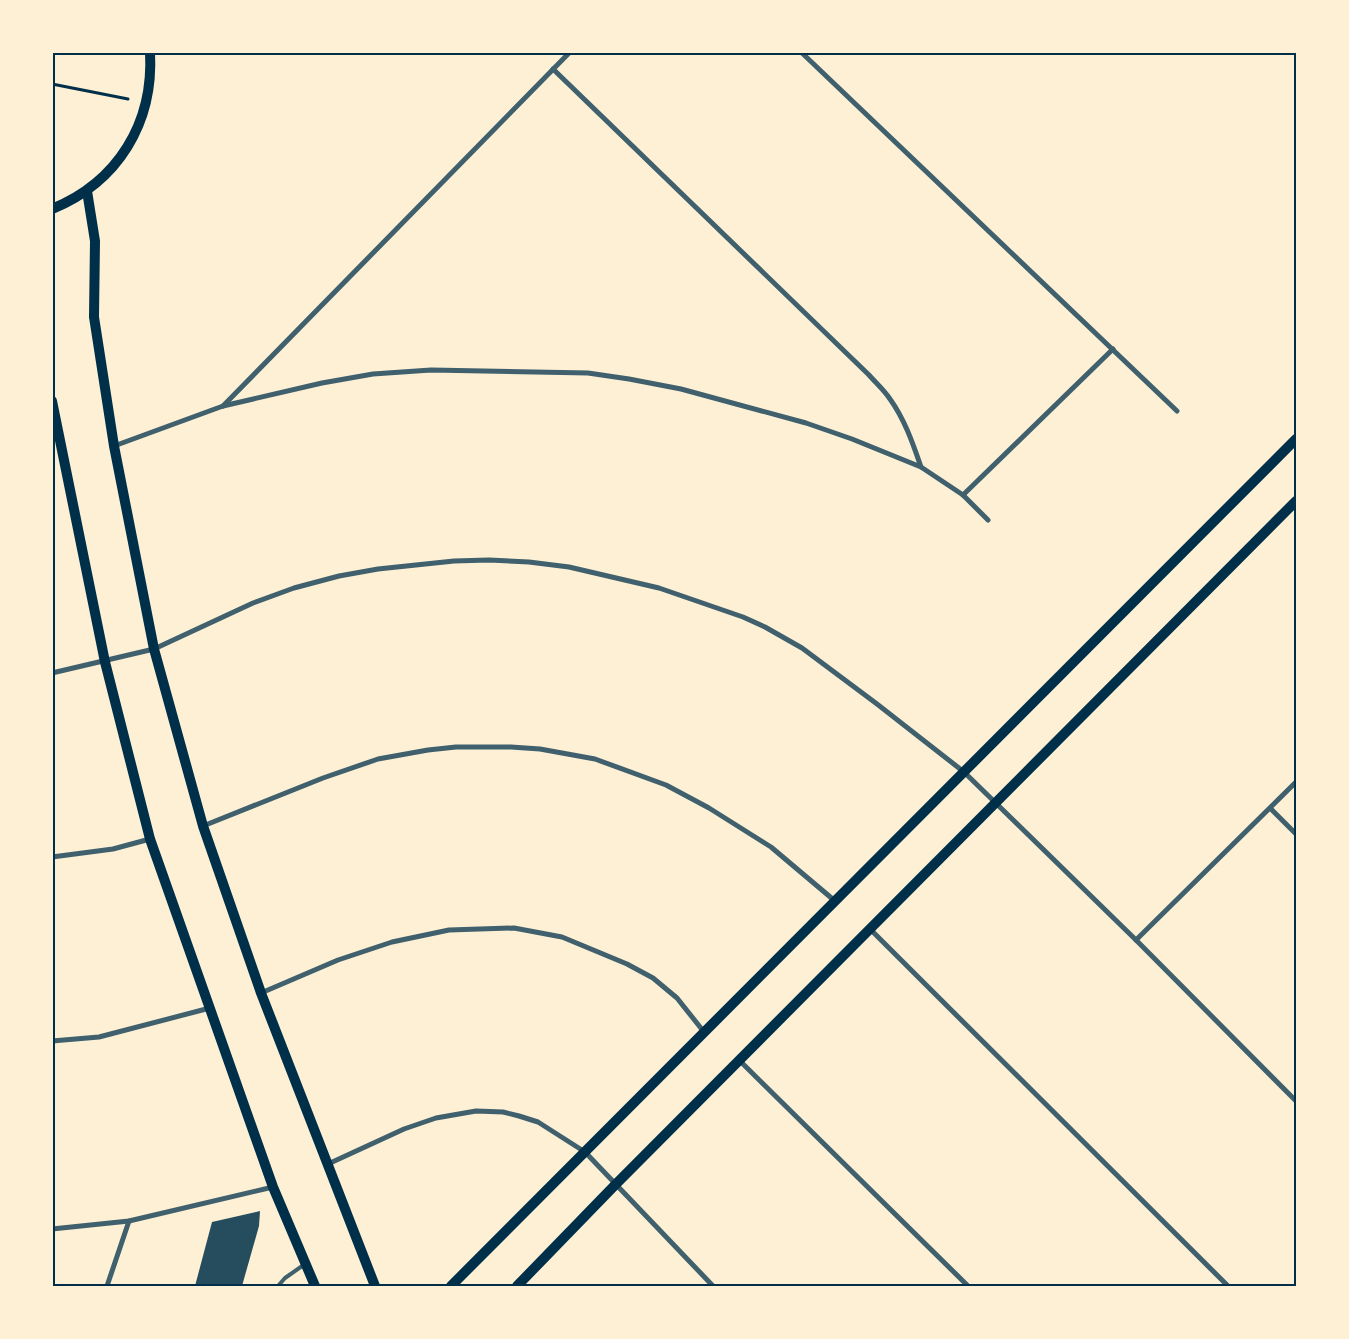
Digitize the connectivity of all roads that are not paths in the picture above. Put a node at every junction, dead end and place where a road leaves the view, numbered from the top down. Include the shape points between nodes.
1 (150, 52) edge
2 (570, 52) edge
3 (801, 52) edge
4 (554, 69) junction
5 (88, 191) junction
6 (52, 209) edge
7 (1113, 350) junction
8 (52, 401) edge
9 (223, 406) junction
10 (1177, 411) dead end
11 (1296, 439) edge
12 (114, 446) junction
13 (922, 468) junction
14 (963, 495) junction
15 (1296, 501) edge
16 (988, 520) dead end
17 (154, 649) junction
18 (105, 662) junction
19 (52, 673) edge
20 (964, 772) junction
21 (1296, 782) edge
22 (995, 804) junction
23 (1271, 809) junction
24 (203, 826) junction
25 (1296, 834) edge
26 (150, 839) junction
27 (52, 857) edge
28 (835, 901) junction
29 (870, 929) junction
30 (1136, 940) junction
31 (261, 993) junction
32 (211, 1008) junction
33 (705, 1032) junction
34 (52, 1041) edge
35 (739, 1060) junction
36 (1296, 1101) edge
37 (585, 1152) junction
38 (328, 1164) junction
39 (616, 1184) junction
40 (273, 1187) junction
41 (129, 1221) junction
42 (52, 1229) edge
43 (306, 1264) junction
44 (107, 1286) edge
45 (278, 1286) edge
46 (315, 1286) edge
47 (375, 1286) edge
48 (451, 1286) edge
49 (516, 1286) edge
50 (713, 1286) edge
51 (968, 1286) edge
52 (1228, 1286) edge

1 - 5 main road via 151,73 138,129 125,152
2 - 4 street
3 - 7 street
4 - 9 street
4 - 13 street via 870,375 899,413
5 - 6 main road
5 - 12 main road via 94,241 94,317
7 - 10 street
7 - 14 street
8 - 18 main road
9 - 12 street
9 - 13 street via 373,374 431,370 588,373 629,378 761,410 833,433
11 - 20 main road
12 - 17 main road
13 - 14 street
14 - 16 street
15 - 22 main road
17 - 18 street
17 - 20 street via 254,603 339,576 454,561 529,562 570,567 659,588 766,627 802,648
17 - 24 main road
18 - 19 street
18 - 26 main road
20 - 22 street
20 - 28 main road
21 - 23 street
22 - 29 main road
22 - 30 street
23 - 25 street
23 - 30 street
24 - 28 street via 378,759 456,747 540,749 595,759 666,785 772,847
24 - 31 main road
26 - 27 street via 114,849
26 - 32 main road
28 - 33 main road
29 - 35 main road
29 - 52 street
30 - 36 street
31 - 33 street via 338,960 392,942 449,930 514,928 562,937 653,978 677,998
31 - 38 main road
32 - 34 street via 99,1038
32 - 40 main road
33 - 37 main road
35 - 39 main road
35 - 51 street
37 - 38 street via 538,1122 503,1112 476,1111 419,1122
37 - 39 street
37 - 48 main road
38 - 47 main road
39 - 49 main road
39 - 50 street
40 - 41 street
40 - 43 main road
41 - 42 street
41 - 44 street
43 - 45 lane
43 - 46 main road

